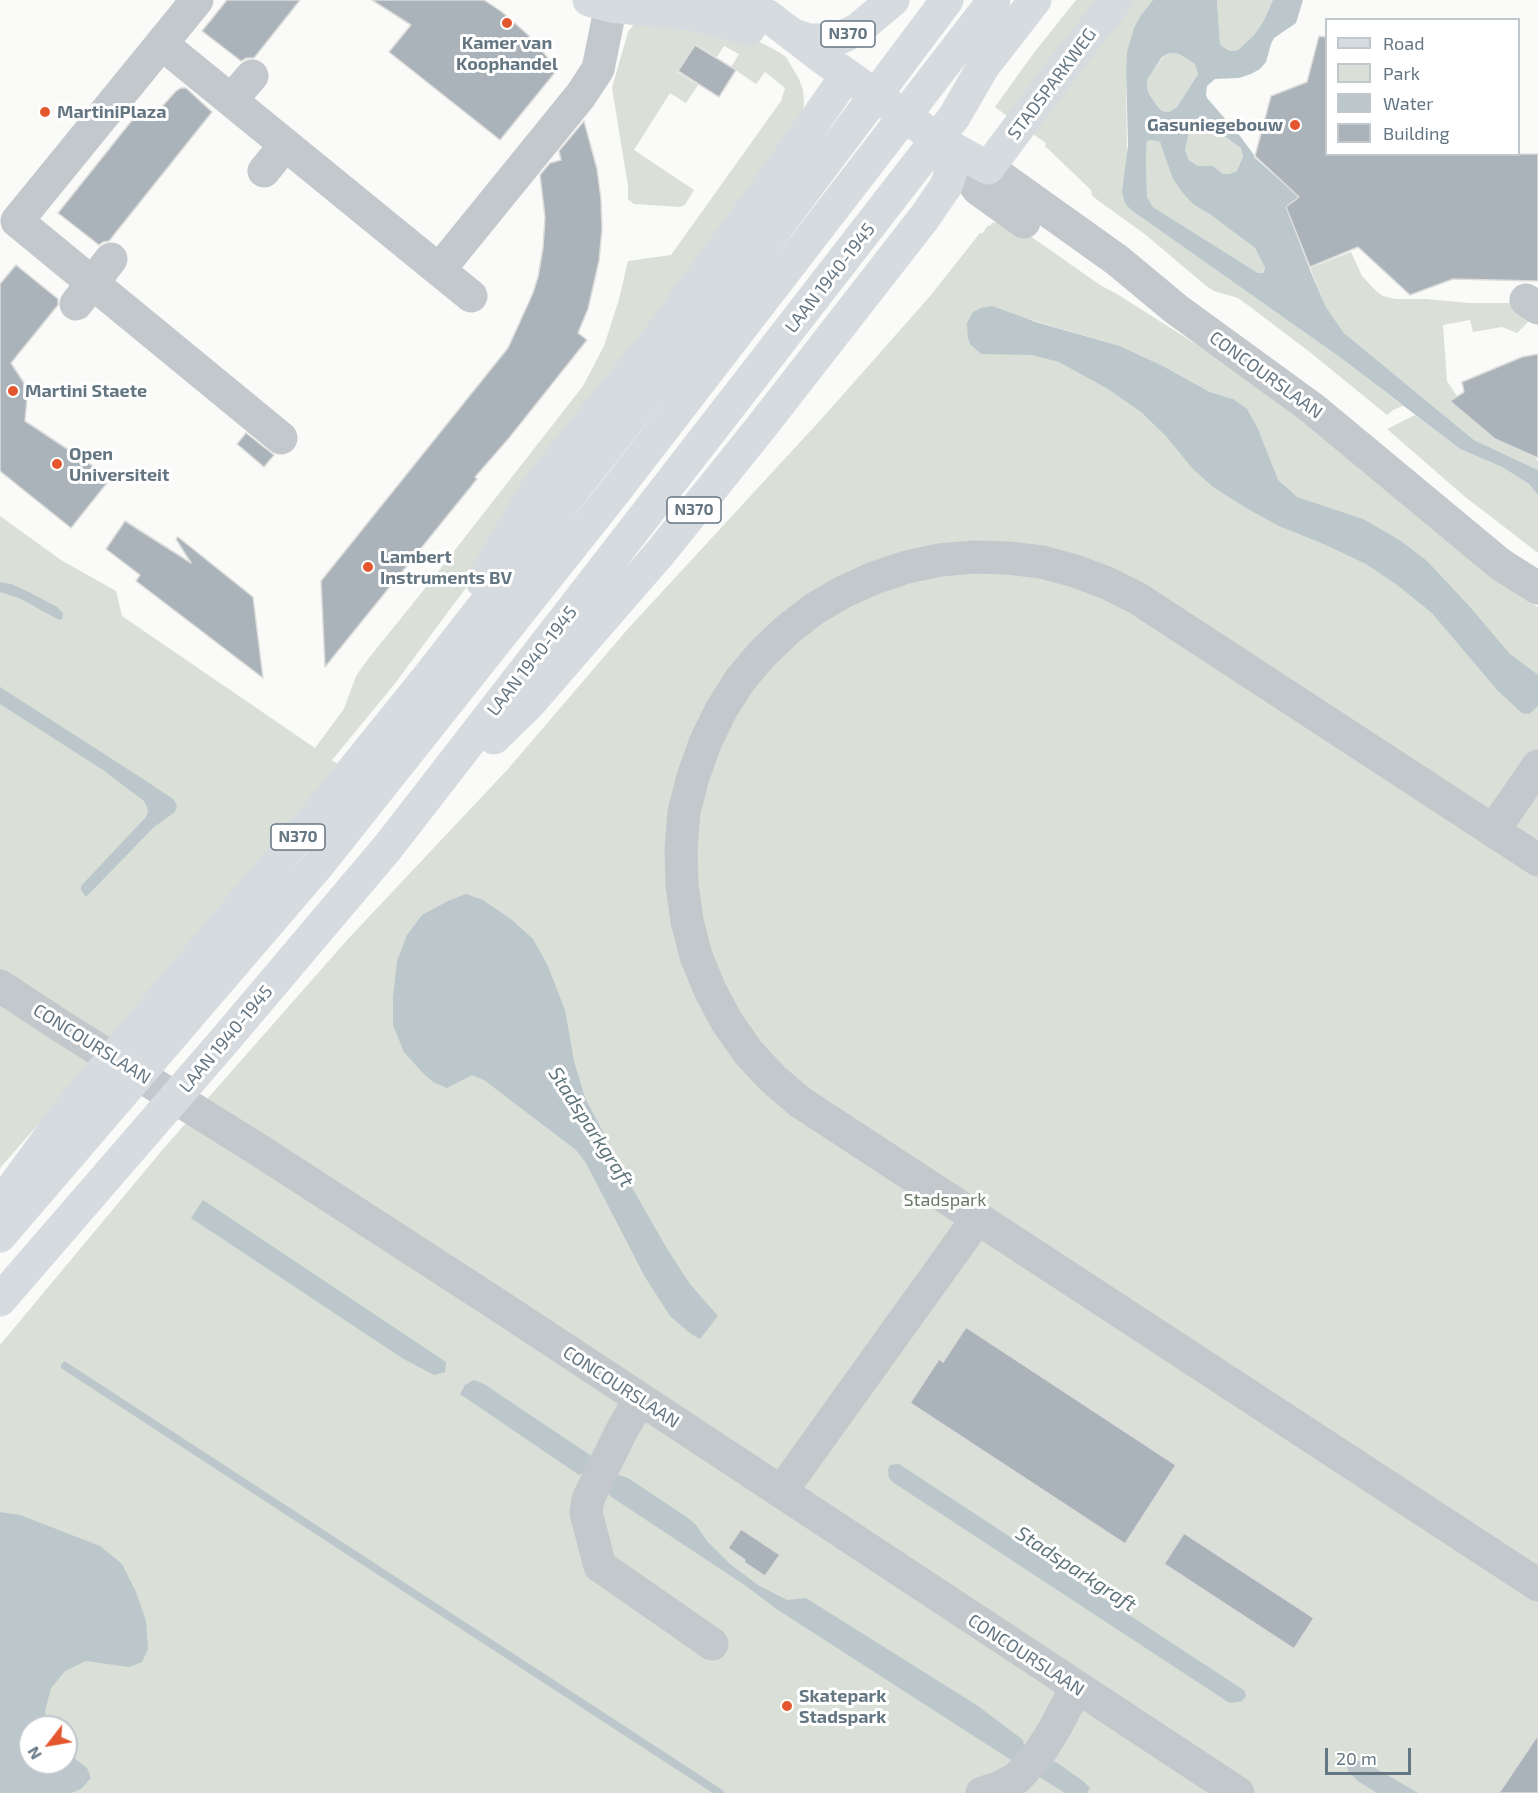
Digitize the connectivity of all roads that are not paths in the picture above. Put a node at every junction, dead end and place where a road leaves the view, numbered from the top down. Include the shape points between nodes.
1 (197, 0) edge
2 (720, 0) edge
3 (892, 0) edge
4 (947, 0) edge
5 (994, 0) edge
6 (1035, 0) edge
7 (1054, 0) edge
8 (1116, 0) edge
9 (604, 2) edge
10 (778, 17) edge
11 (162, 44) junction
12 (820, 57) junction
13 (989, 71) junction
14 (252, 75) dead end
15 (847, 75) junction
16 (231, 100) junction
17 (949, 130) junction
18 (285, 145) junction
19 (988, 168) junction
20 (264, 171) dead end
21 (439, 270) junction
22 (471, 296) dead end
23 (1176, 309) junction
24 (281, 438) dead end
25 (1538, 588) edge
26 (432, 672) junction
27 (1538, 766) edge
28 (1493, 831) junction
29 (388, 846) junction
30 (1538, 860) edge
31 (0, 986) edge
32 (174, 1008) junction
33 (80, 1121) junction
34 (0, 1205) edge
35 (977, 1219) junction
36 (0, 1236) edge
37 (0, 1300) edge
38 (640, 1399) junction
39 (781, 1492) junction
40 (1538, 1585) edge
41 (712, 1644) dead end
42 (1076, 1688) junction
43 (972, 1792) edge
44 (1238, 1793) edge

1 - 11 street
2 - 10 main road
3 - 10 main road, N370 via 857,30 826,40 809,40
4 - 26 main road, N370 via 737,280
5 - 32 main road, N370 via 613,494 319,864
6 - 13 main road, N370
7 - 13 main road, N370
8 - 19 main road, STADSPARKWEG
9 - 12 main road via 697,15
9 - 21 street via 598,69
10 - 12 main road
11 - 16 street
11 - 24 street via 17,221 93,282 236,418
12 - 15 main road
13 - 17 main road, N370
14 - 16 street
15 - 17 main road
15 - 26 main road, N370 via 660,335 539,485
16 - 18 street
17 - 19 main road
17 - 23 street via 978,189 1104,279
17 - 29 main road, LAAN 1940-1945 / N370
17 - 29 main road, N370 via 950,175 946,186 754,435 652,562 528,705
18 - 20 street
18 - 21 street via 343,176
19 - 23 street, CONCOURSLAAN via 1117,260
21 - 22 street
23 - 25 street, CONCOURSLAAN via 1312,408 1500,564
26 - 32 main road, N370 via 320,811
27 - 28 street
28 - 30 street
28 - 35 street via 1137,598 1075,571 1008,558 940,560 874,578 814,609 787,630 740,680 705,743 686,804 681,849 691,939 727,1022 772,1078 822,1118
29 - 37 main road, LAAN 1940-1945 / N370
31 - 38 street, CONCOURSLAAN
32 - 33 main road, N370
33 - 34 main road, N370
33 - 36 main road, N370
35 - 39 street
35 - 40 street
38 - 39 street, CONCOURSLAAN
38 - 41 street via 588,1499 586,1513 600,1566
39 - 42 street, CONCOURSLAAN
42 - 43 street via 1040,1752 1017,1778 998,1788
42 - 44 street, CONCOURSLAAN

